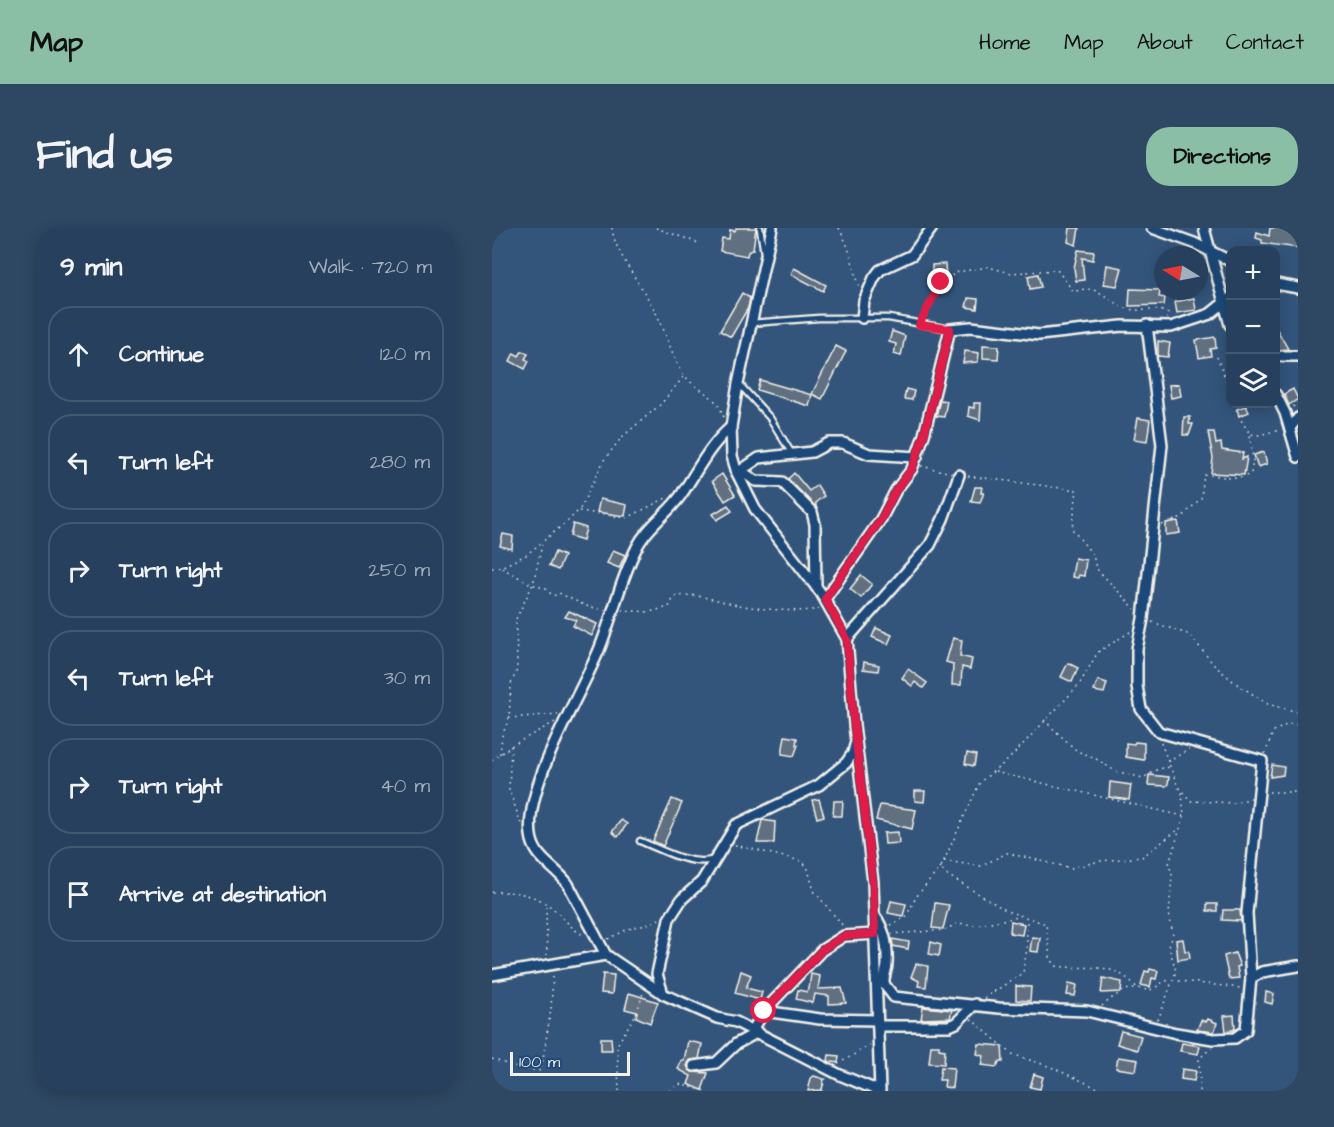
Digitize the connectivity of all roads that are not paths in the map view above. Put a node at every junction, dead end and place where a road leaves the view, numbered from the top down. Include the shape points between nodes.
1 (760, 228) edge
2 (772, 228) edge
3 (932, 228) edge
4 (1152, 228) edge
5 (1204, 228) edge
6 (1212, 253) junction
7 (1226, 259) edge
8 (766, 265) junction
9 (1280, 285) edge
10 (1298, 288) edge
11 (1227, 300) edge
12 (1226, 302) edge
13 (862, 318) junction
14 (752, 323) junction
15 (1147, 325) junction
16 (950, 329) junction
17 (1282, 356) dead end
18 (1298, 356) edge
19 (738, 384) junction
20 (1280, 406) edge
21 (1298, 418) edge
22 (1290, 428) junction
23 (729, 429) junction
24 (792, 454) junction
25 (1298, 457) edge
26 (915, 461) junction
27 (739, 472) junction
28 (959, 474) road end
29 (816, 587) junction
30 (825, 599) junction
31 (847, 639) junction
32 (856, 741) junction
33 (640, 841) dead end
34 (715, 860) junction
35 (881, 932) junction
36 (606, 956) junction
37 (1298, 966) edge
38 (492, 975) edge
39 (1251, 981) junction
40 (663, 994) junction
41 (975, 1004) junction
42 (764, 1011) junction
43 (878, 1023) junction
44 (756, 1031) junction
45 (694, 1066) dead end
46 (879, 1091) edge

1 - 8 lane
2 - 8 street
3 - 13 street via 912,255 880,270 864,301
4 - 6 street
5 - 6 street
6 - 7 street
6 - 11 street
8 - 14 street
9 - 10 street
12 - 15 street via 1210,314 1171,327
13 - 14 lane
13 - 16 lane via 889,318
14 - 19 street
15 - 16 street via 1039,335 971,327
15 - 39 street via 1162,445 1137,649 1137,686 1141,709 1159,732 1262,761 1247,913
16 - 26 street
17 - 18 street
19 - 23 street
19 - 24 lane via 770,418
20 - 22 street
21 - 22 street
22 - 25 street
23 - 27 street via 732,456
23 - 36 street via 703,457 683,493 642,538 600,648 534,794 531,837 543,861 568,884
24 - 26 street via 843,443 869,454
24 - 27 street via 759,458
26 - 30 street via 881,519
27 - 29 street via 755,509
27 - 29 street via 756,481 783,482 812,512
28 - 31 street via 930,545
29 - 30 street
30 - 31 street
31 - 32 street
32 - 34 street via 846,763 819,785 742,820
32 - 35 street via 874,915
33 - 34 lane via 697,861
34 - 40 street via 669,919 657,974
35 - 41 street via 887,964 884,979 894,997
35 - 42 street via 851,934 822,950
35 - 43 street
36 - 38 street
36 - 40 street
37 - 39 street via 1262,972
39 - 41 street via 1246,1030 1235,1038 1213,1039 1093,1012
40 - 44 street
41 - 43 street via 956,1023 942,1027
42 - 43 street
42 - 44 street
43 - 46 street
44 - 45 street via 716,1063
44 - 46 street

